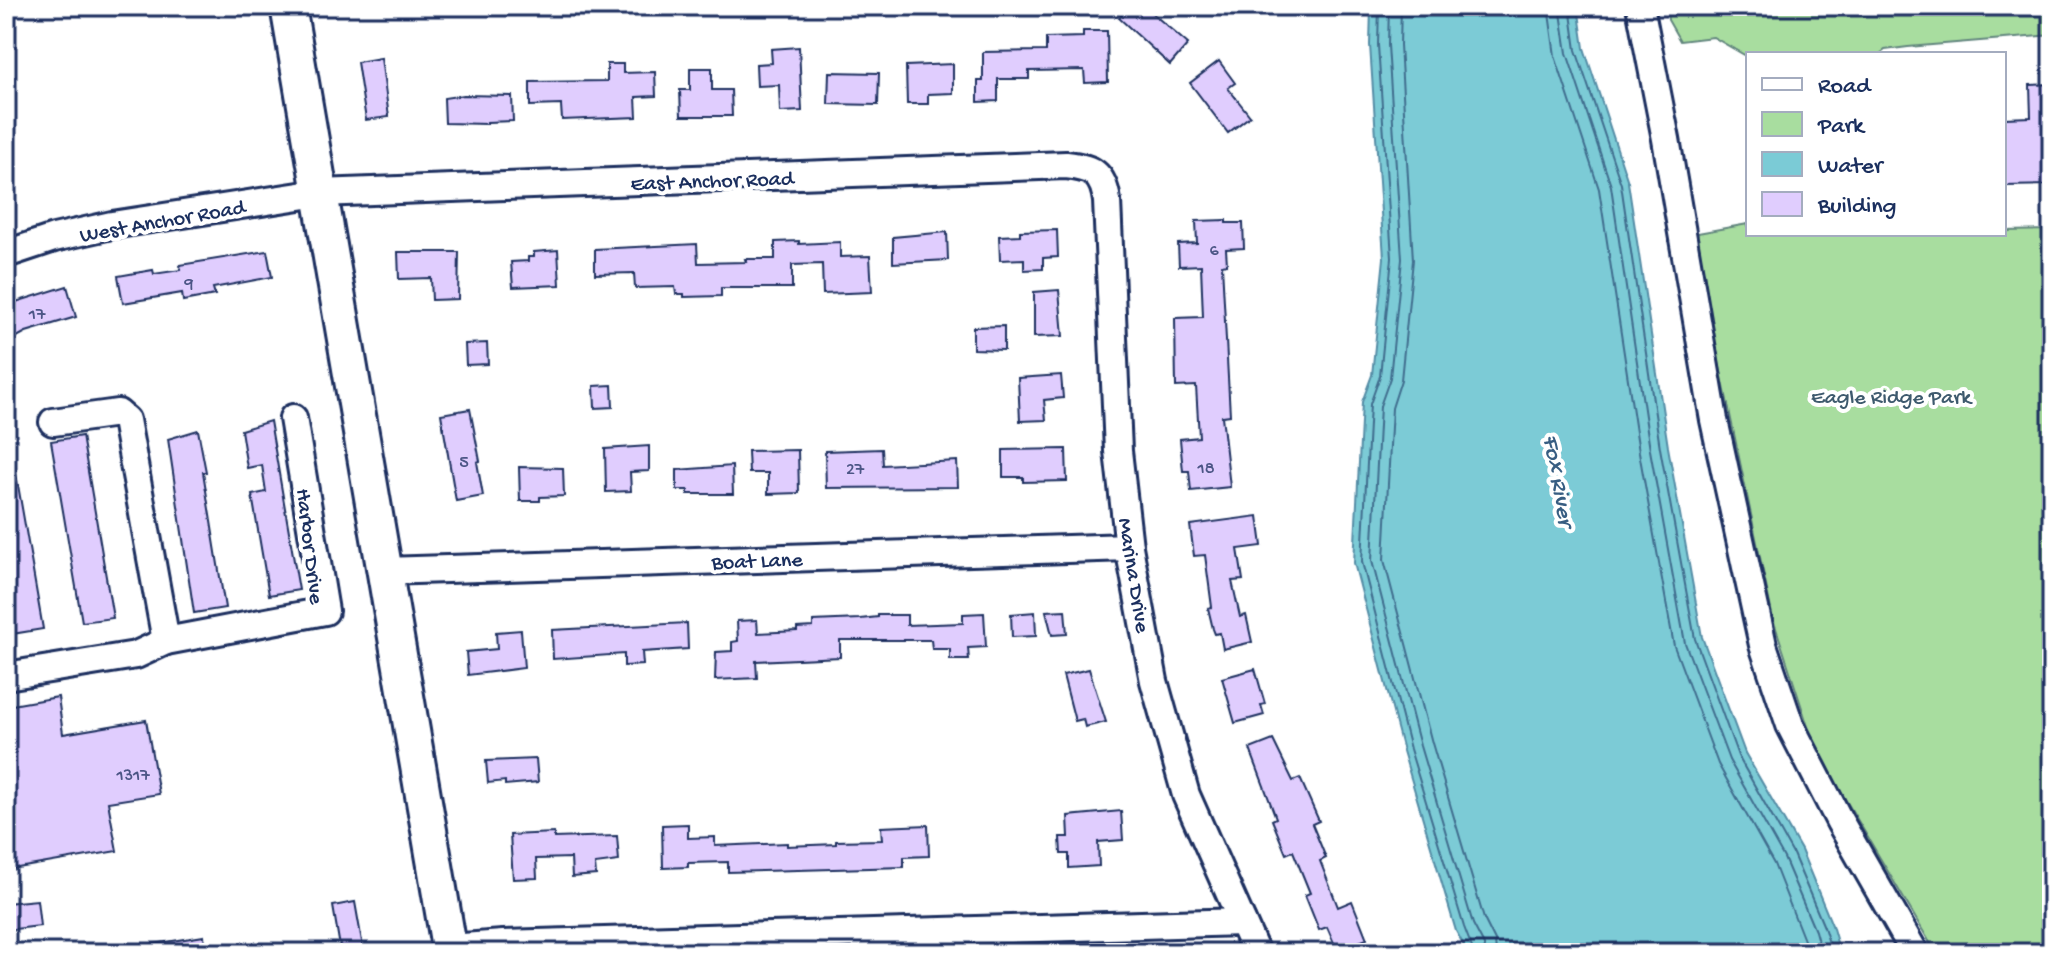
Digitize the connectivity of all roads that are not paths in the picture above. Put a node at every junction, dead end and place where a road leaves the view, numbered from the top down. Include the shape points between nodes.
1 (288, 6) edge
2 (1640, 6) edge
3 (1101, 179) joint
4 (319, 193) junction
5 (6, 254) edge
6 (293, 418) dead end
7 (53, 422) dead end
8 (1129, 547) junction
9 (384, 571) junction
10 (166, 641) junction
11 (6, 676) edge
12 (1242, 922) junction
13 (450, 951) edge
14 (1256, 953) edge
15 (1915, 953) edge

1 - 4 main road
2 - 15 street via 1714,420 1763,645 1790,725
3 - 4 street, East Anchor Road via 1089,169 1066,165
3 - 8 street, Marina Drive
4 - 5 street, West Anchor Road via 112,225
4 - 9 main road
6 - 10 street, Harbor Drive via 325,611
7 - 10 street via 118,413 126,420
8 - 9 street, Boat Lane
8 - 12 street, Marina Drive via 1154,681 1186,795
9 - 13 main road
10 - 11 street, Harbor Drive via 136,655
12 - 13 street via 503,944
12 - 14 street, Marina Drive

